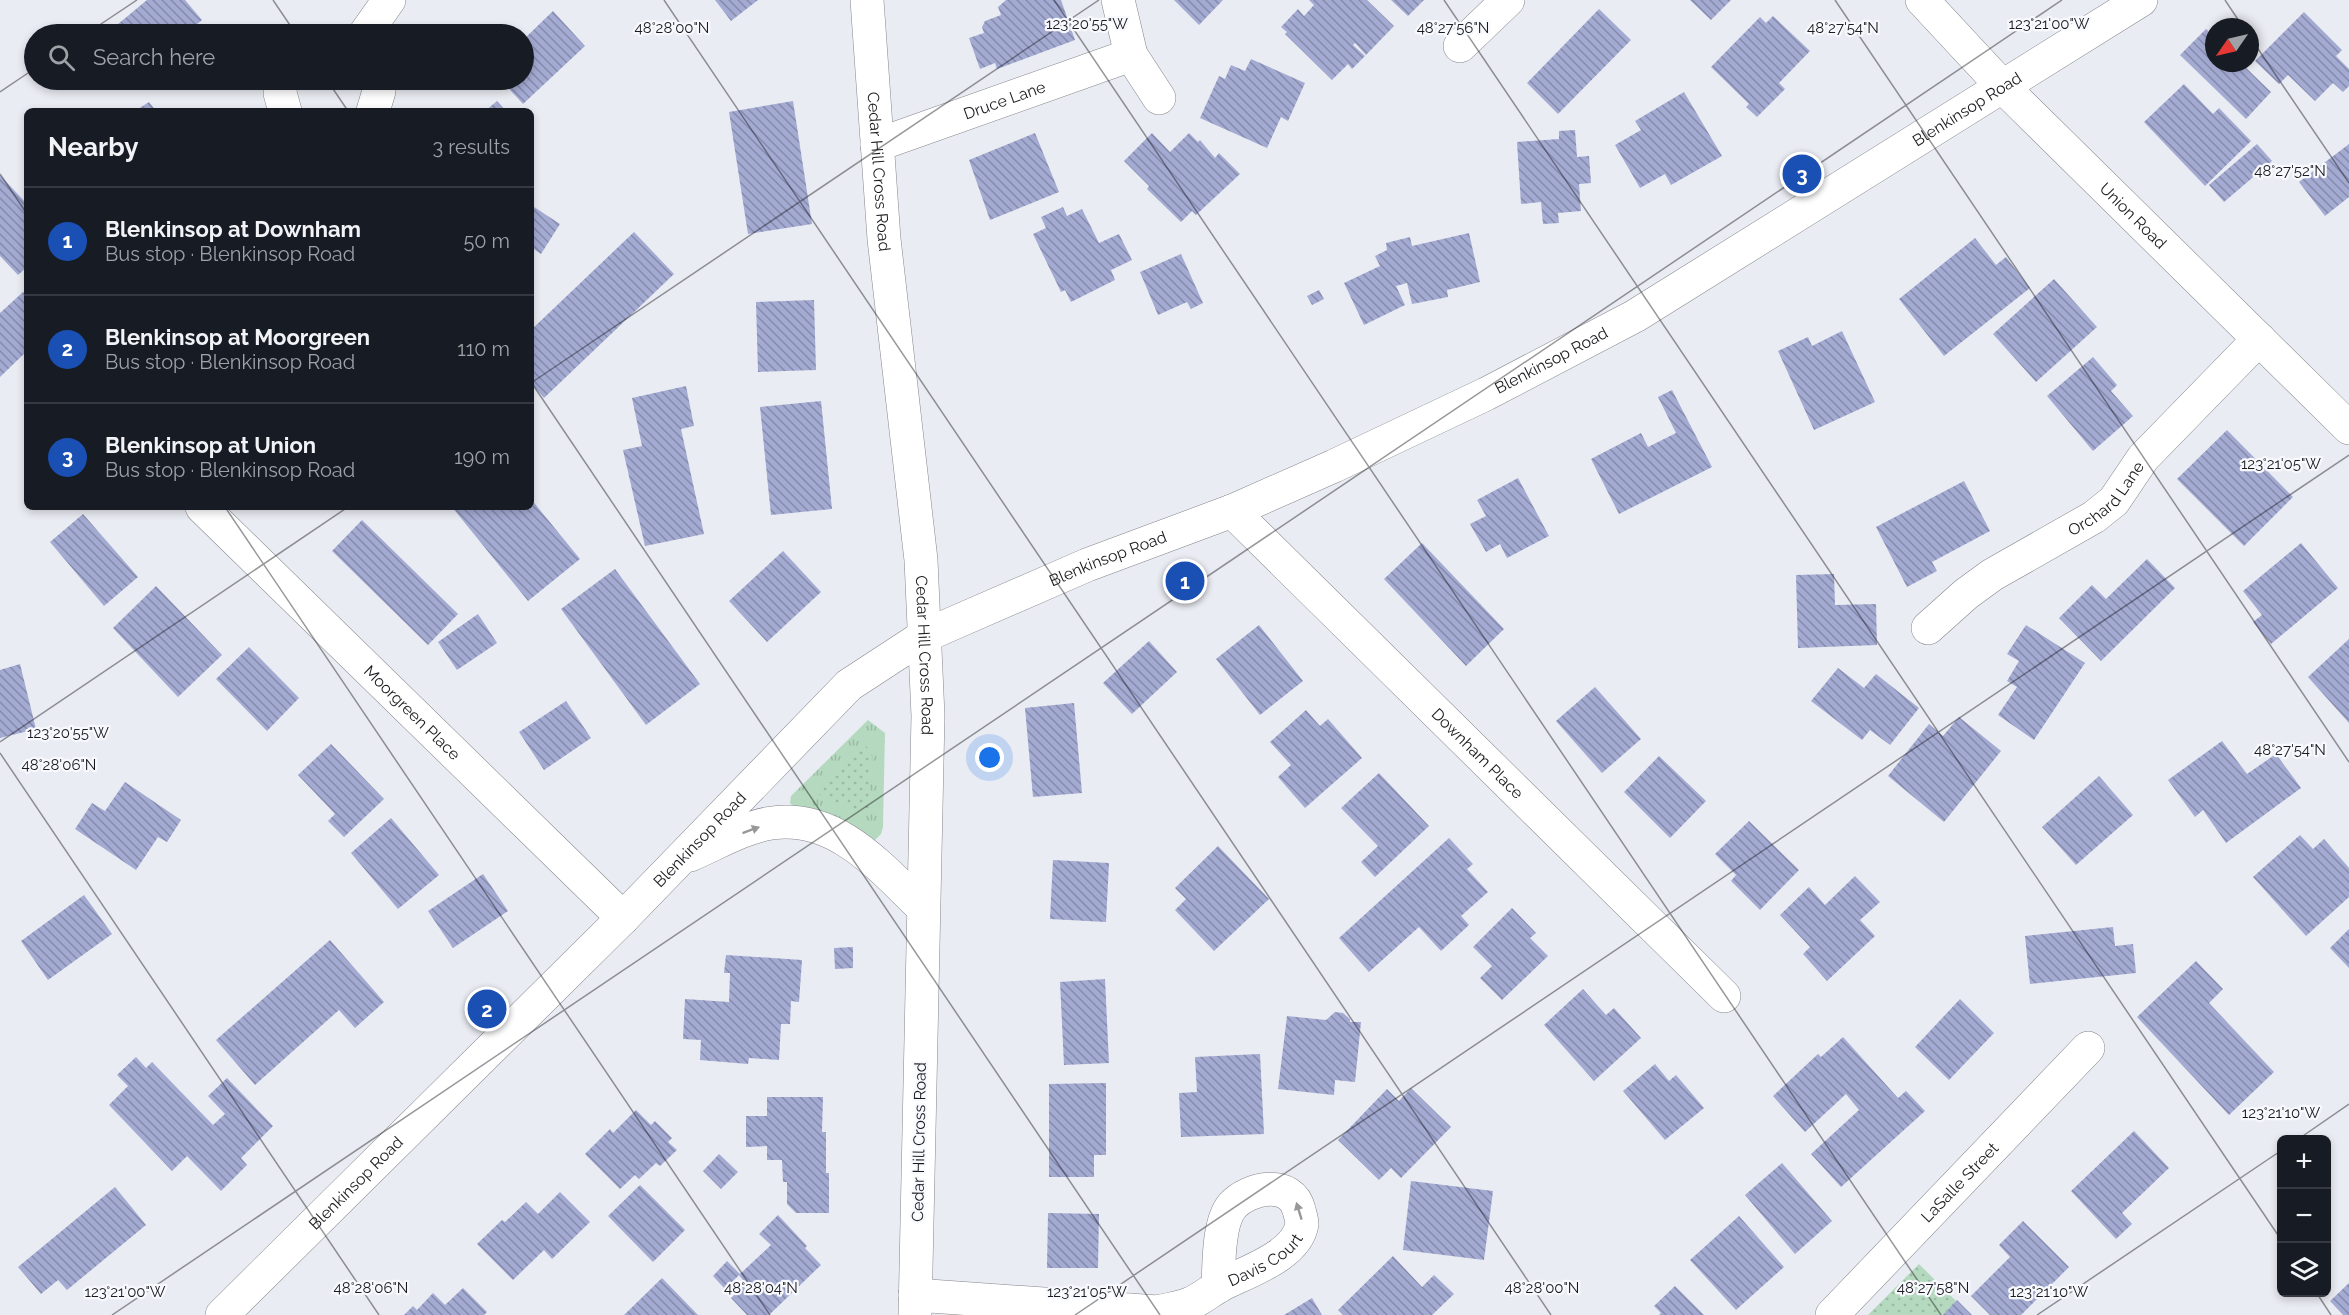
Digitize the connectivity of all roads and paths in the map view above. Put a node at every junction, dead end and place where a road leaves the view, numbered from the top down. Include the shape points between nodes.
1 (389, 0) edge
2 (867, 0) edge
3 (1118, 0) edge
4 (1508, 0) edge
5 (1922, 0) edge
6 (2141, 0) edge
7 (372, 24) edge
8 (1460, 46) dead end
9 (1131, 55) junction
10 (2003, 87) junction
11 (280, 90) edge
12 (379, 90) edge
13 (1159, 98) dead end
14 (284, 108) edge
15 (374, 108) edge
16 (877, 145) junction
17 (2259, 339) junction
18 (2349, 428) edge
19 (205, 510) edge
20 (1232, 511) junction
21 (1928, 628) dead end
22 (924, 636) junction
23 (677, 860) junction
24 (923, 908) junction
25 (623, 918) junction
26 (1724, 996) dead end
27 (2088, 1048) dead end
28 (1218, 1287) dead end
29 (915, 1305) edge
30 (222, 1315) edge
31 (1832, 1315) edge

1 - 7 street
2 - 16 street, Cedar Hill Cross Road
3 - 9 street
4 - 8 street
5 - 10 street, Union Road
6 - 10 street, Blenkinsop Road
9 - 13 street
9 - 16 street, Druce Lane
10 - 17 street, Union Road
10 - 20 street, Blenkinsop Road via 1635,316 1475,399
11 - 14 street
12 - 15 street
16 - 22 street, Cedar Hill Cross Road via 921,560
17 - 18 street, Union Road
17 - 21 street, Orchard Lane via 2143,458 2114,501 2094,517 1992,575
19 - 25 street, Moorgreen Place
20 - 22 street, Blenkinsop Road via 1087,565
20 - 26 street, Downham Place
22 - 23 street, Blenkinsop Road via 849,685
22 - 24 street, Cedar Hill Cross Road via 928,716
23 -> 24 street via 772,823 814,826 848,840
23 - 25 street, Blenkinsop Road
24 - 29 street, Cedar Hill Cross Road
25 - 30 street, Blenkinsop Road
27 - 31 street, LaSalle Street
28 - 29 street, Davis Court via 1190,1304 1158,1312

